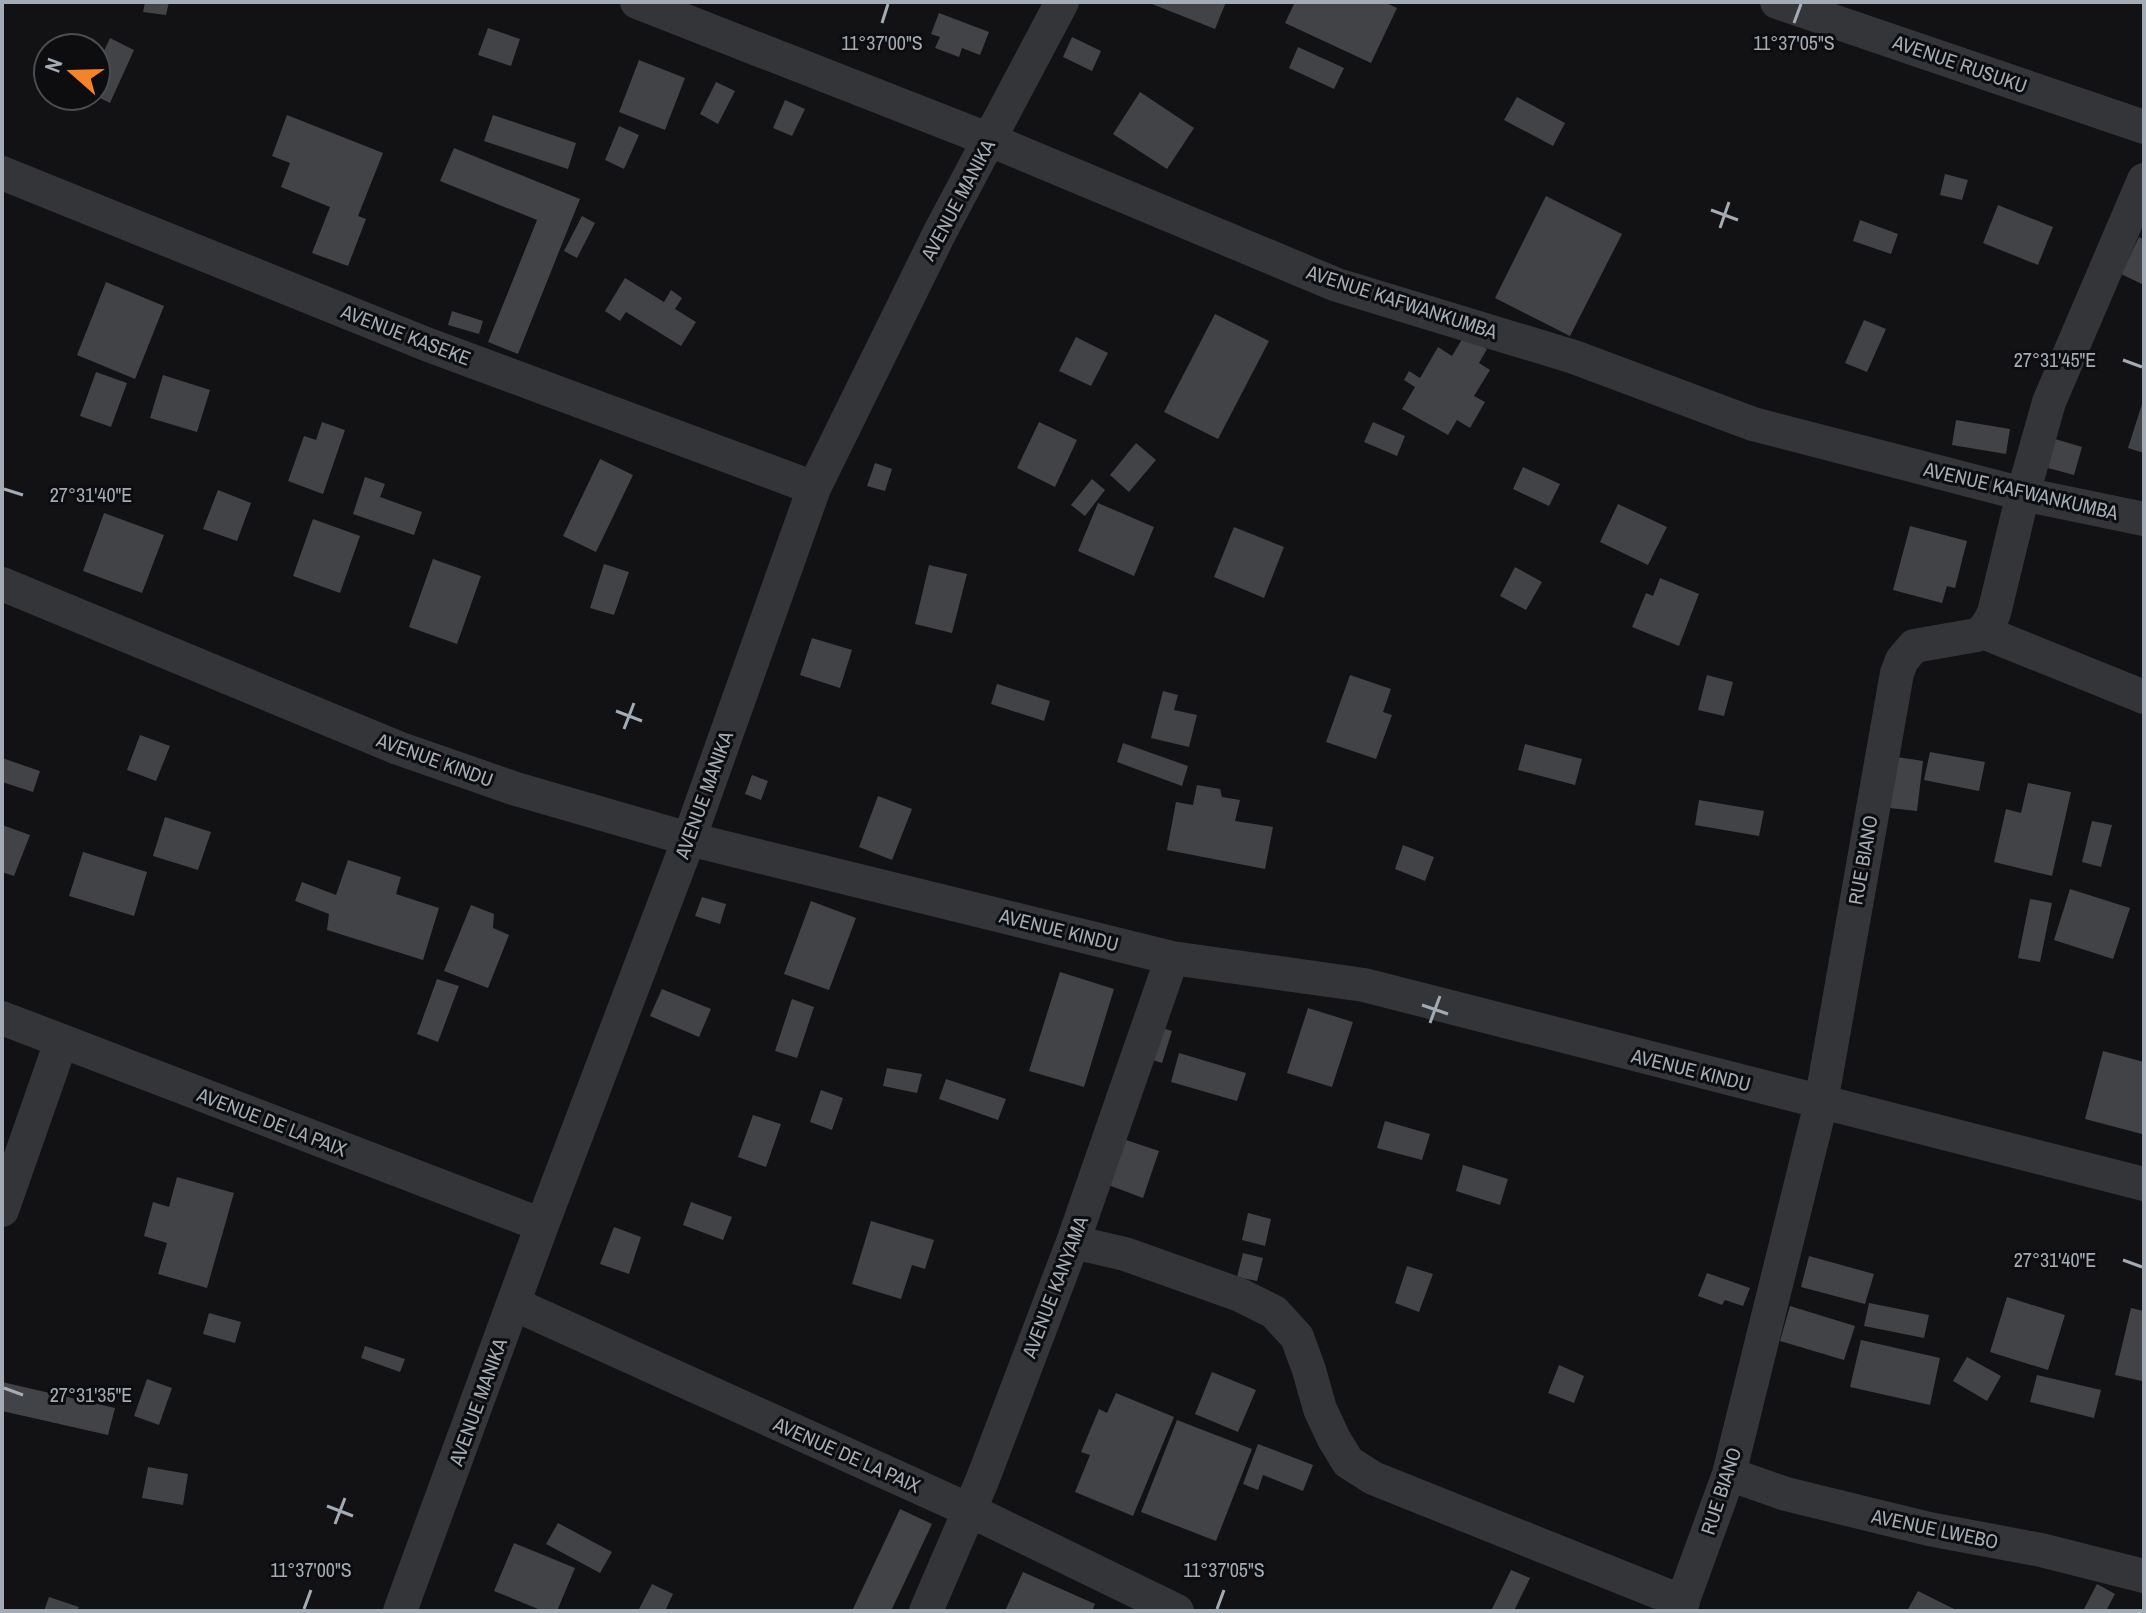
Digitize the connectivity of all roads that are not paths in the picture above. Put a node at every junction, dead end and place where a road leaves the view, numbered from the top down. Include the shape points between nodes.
1 (637, 2) edge
2 (1062, 2) edge
3 (1777, 2) edge
4 (2144, 127) edge
5 (990, 140) junction
6 (2, 173) edge
7 (2144, 180) edge
8 (814, 488) junction
9 (2023, 494) junction
10 (2144, 519) edge
11 (2, 584) edge
12 (1983, 632) junction
13 (2144, 697) edge
14 (689, 839) junction
15 (1172, 958) junction
16 (2, 1018) edge
17 (61, 1042) junction
18 (1821, 1103) junction
19 (2144, 1184) edge
20 (2, 1210) edge
21 (542, 1225) junction
22 (1073, 1242) junction
23 (514, 1304) junction
24 (1729, 1474) junction
25 (969, 1510) junction
26 (2144, 1576) edge
27 (1681, 1606) edge
28 (400, 1611) edge
29 (926, 1611) edge
30 (1177, 1611) edge

1 - 5 street, AVENUE KAFWANKUMBA
2 - 5 street, AVENUE MANIKA
3 - 4 street, AVENUE RUSUKU
5 - 8 street, AVENUE MANIKA
5 - 9 street, AVENUE KAFWANKUMBA via 1337,285 1574,357 1753,424
6 - 8 street, AVENUE KASEKE via 426,344
7 - 9 street via 2049,402
8 - 14 street, AVENUE MANIKA
9 - 10 street, AVENUE KAFWANKUMBA
9 - 12 street via 1994,613
11 - 14 street, AVENUE KINDU via 398,748
12 - 13 street
12 - 18 street, RUE BIANO via 1914,646 1897,673
14 - 15 street, AVENUE KINDU
14 - 21 street, AVENUE MANIKA
15 - 18 street, AVENUE KINDU via 1364,985
15 - 22 street, AVENUE KANYAMA
16 - 17 street, AVENUE DE LA PAIX
17 - 20 street
17 - 21 street, AVENUE DE LA PAIX
18 - 19 street, AVENUE KINDU
18 - 24 street, RUE BIANO
21 - 23 street, AVENUE MANIKA
22 - 25 street, AVENUE KANYAMA
22 - 27 street via 1125,1254 1274,1312 1297,1337 1334,1439 1348,1462 1373,1478
23 - 25 street, AVENUE DE LA PAIX
23 - 28 street, AVENUE MANIKA
24 - 26 street, AVENUE LWEBO via 1786,1494
24 - 27 street, RUE BIANO
25 - 29 street, AVENUE KANYAMA
25 - 30 street, AVENUE DE LA PAIX

